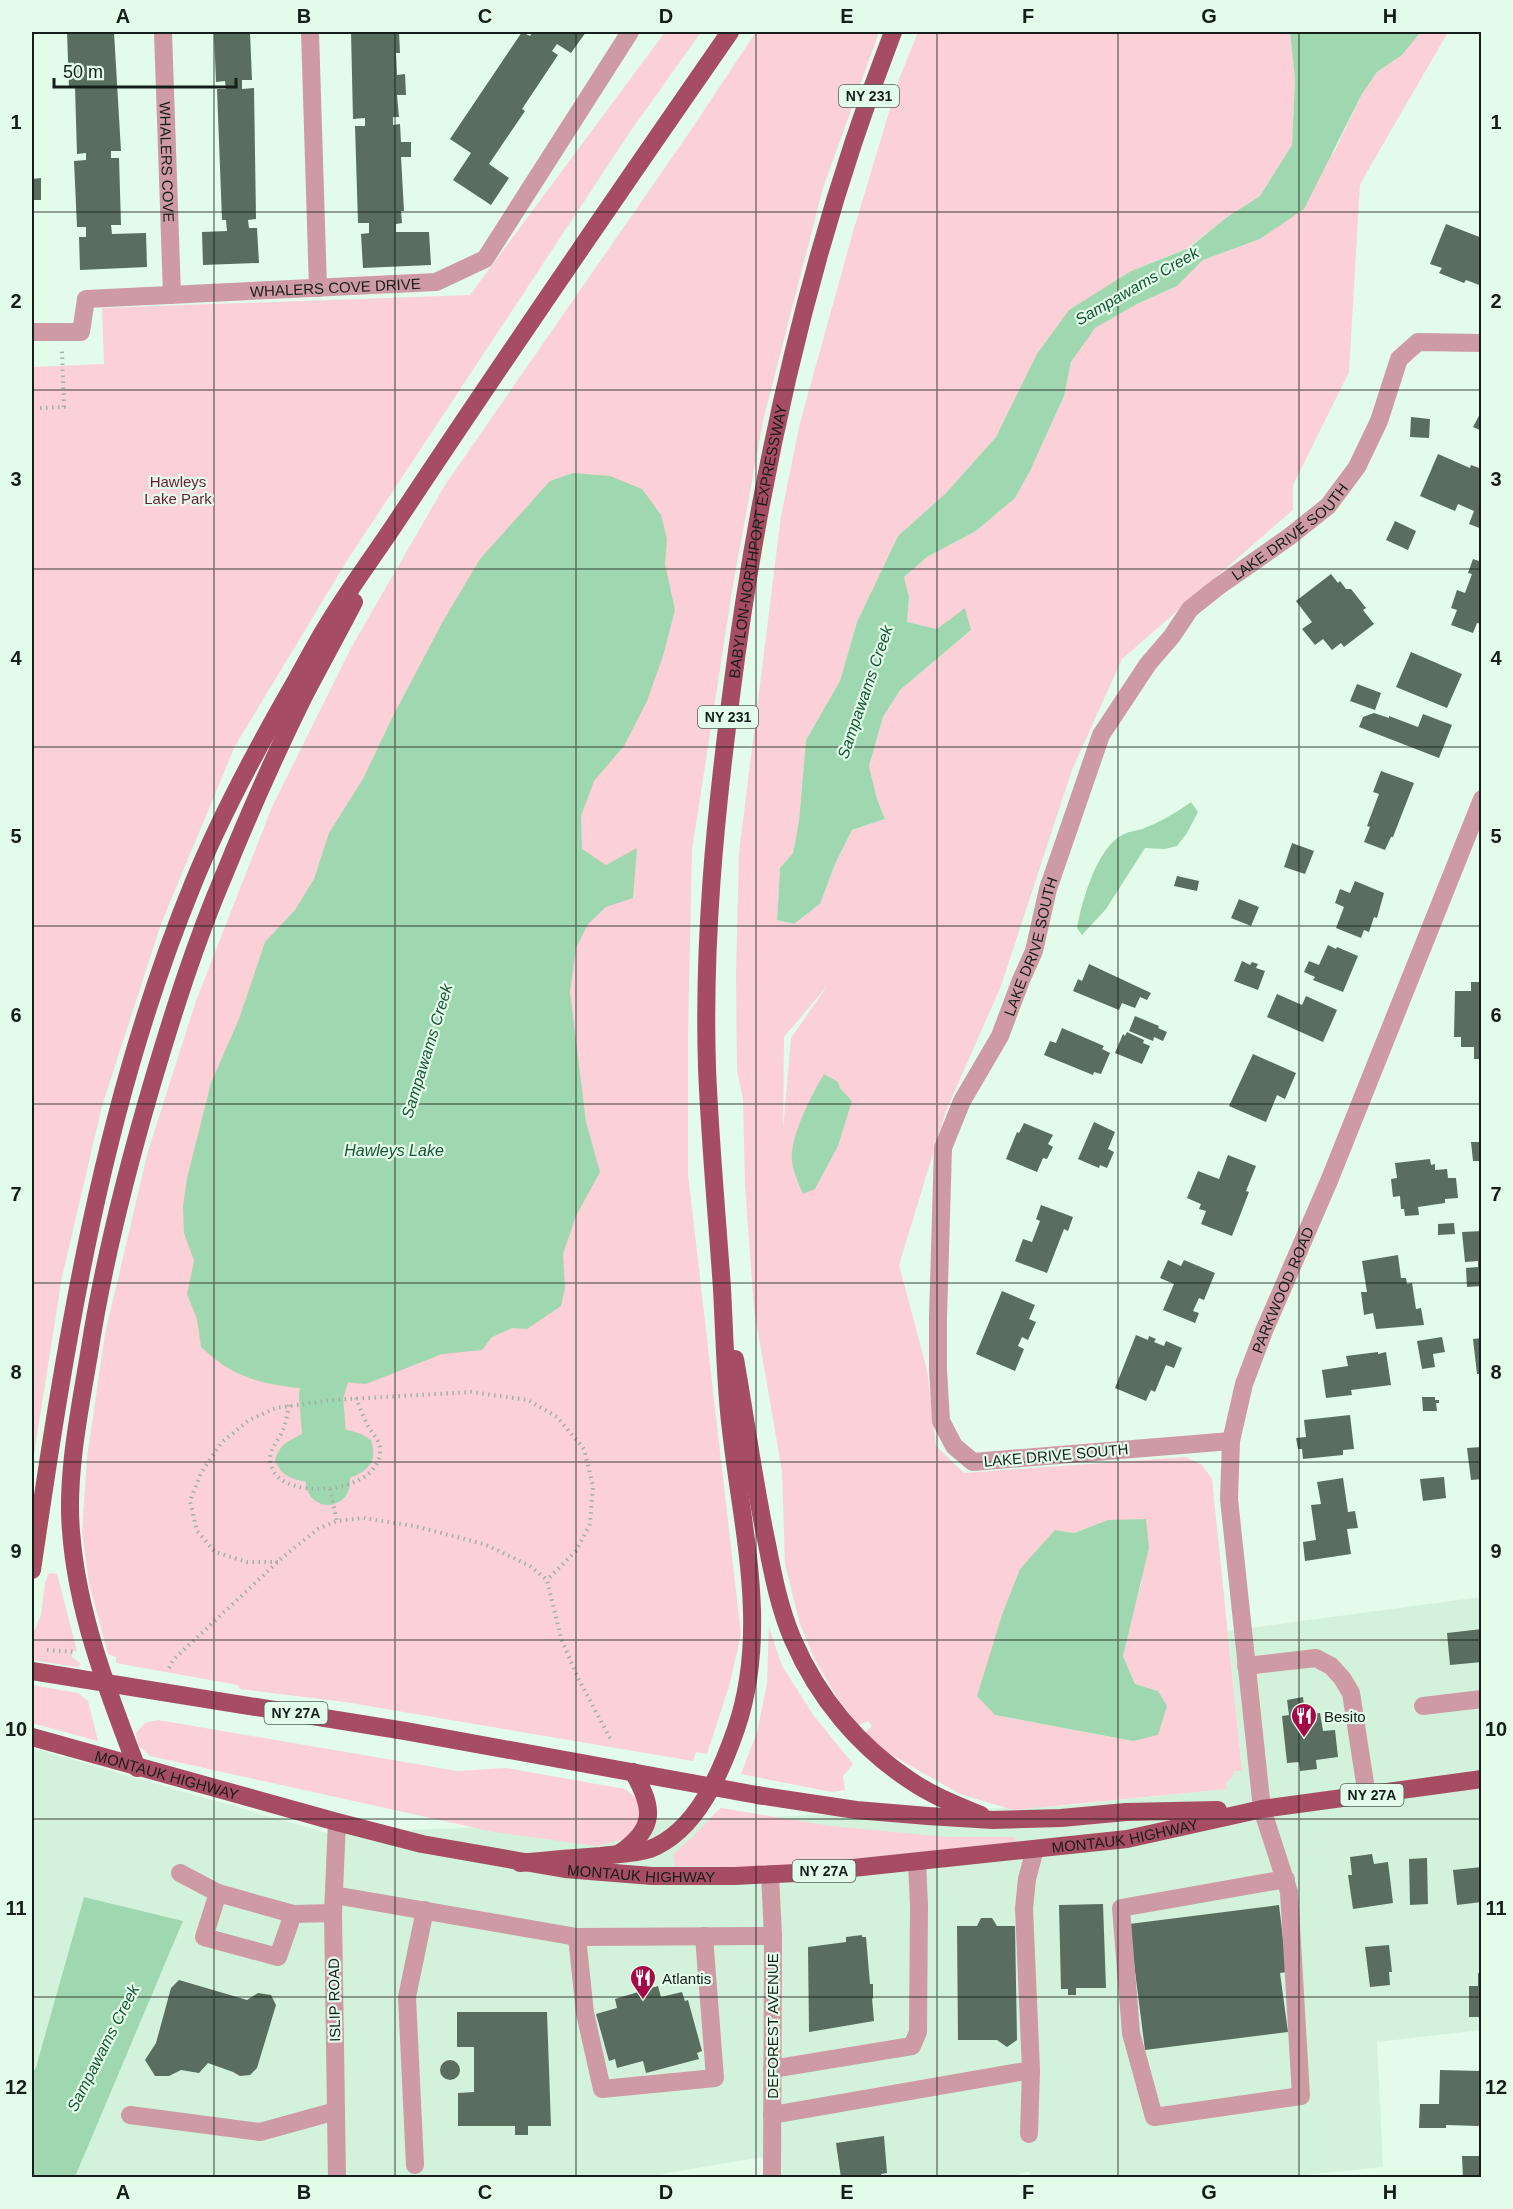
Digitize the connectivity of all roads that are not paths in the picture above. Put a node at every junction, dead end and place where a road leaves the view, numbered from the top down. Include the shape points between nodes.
1 (163, 32) edge
2 (309, 32) edge
3 (630, 32) edge
4 (730, 32) edge
5 (893, 32) edge
6 (318, 288) junction
7 (172, 295) junction
8 (32, 332) edge
9 (1482, 343) edge
10 (395, 524) junction
11 (1482, 799) edge
12 (721, 1284) junction
13 (1231, 1441) junction
14 (32, 1570) edge
15 (1246, 1666) junction
16 (32, 1671) edge
17 (105, 1683) junction
18 (1482, 1699) edge
19 (1424, 1706) dead end
20 (32, 1737) edge
21 (137, 1768) junction
22 (633, 1772) junction
23 (1482, 1779) edge
24 (711, 1786) junction
25 (1367, 1796) junction
26 (1262, 1809) junction
27 (993, 1820) junction
28 (337, 1822) junction
29 (1035, 1849) junction
30 (619, 1854) junction
31 (917, 1862) junction
32 (520, 1863) junction
33 (180, 1873) dead end
34 (770, 1874) junction
35 (1286, 1879) junction
36 (218, 1893) junction
37 (333, 1904) junction
38 (425, 1910) junction
39 (293, 1914) junction
40 (577, 1936) junction
41 (704, 1936) junction
42 (772, 1936) junction
43 (772, 2069) junction
44 (1031, 2070) junction
45 (336, 2111) junction
46 (130, 2115) dead end
47 (772, 2115) junction
48 (1029, 2134) dead end
49 (415, 2165) dead end
50 (337, 2178) edge
51 (772, 2178) edge

1 - 7 street, WHALERS COVE
2 - 6 street
3 - 6 street, WHALERS COVE DRIVE via 485,259 436,282
4 - 10 main road
5 - 12 main road, BABYLON-NORTHPORT EXPRESSWAY / NY 231 via 840,181 796,336 754,534 736,654 715,831 707,984 710,1150
6 - 7 street, WHALERS COVE DRIVE
7 - 8 street, WHALERS COVE DRIVE via 86,299 81,332
9 - 13 street, LAKE DRIVE SOUTH via 1418,342 1399,358 1379,421 1357,467 1328,506 1190,609 1148,664 1101,735 1048,889 1034,951 1000,1036 962,1101 943,1148 938,1370 941,1421 954,1446 973,1462
10 - 14 main road via 329,622 245,770 209,846 162,965 118,1107 90,1221
10 - 17 main road via 302,702 223,876 165,1039 114,1226 83,1388 71,1507 72,1548 79,1586
11 - 13 street, PARKWOOD ROAD via 1329,1181 1264,1331 1244,1384
12 - 24 main road via 728,1404 751,1583 752,1656 738,1722
12 - 27 main road via 771,1565 784,1618 803,1662 826,1701 886,1763 935,1796
13 - 15 street, PARKWOOD ROAD via 1229,1499
15 - 25 street via 1316,1658 1337,1672 1351,1694
15 - 26 street, PARKWOOD ROAD
16 - 17 main road, NY 27A
17 - 21 main road
17 - 22 main road, MONTAUK HIGHWAY / NY 27A
18 - 19 street
20 - 21 main road, MONTAUK HIGHWAY / NY 27A
21 - 28 main road, MONTAUK HIGHWAY / NY 27A
22 - 24 main road, MONTAUK HIGHWAY / NY 27A
22 - 30 main road via 647,1800 648,1819 639,1837
23 - 25 main road, MONTAUK HIGHWAY / NY 27A
24 - 27 main road, MONTAUK HIGHWAY / NY 27A via 856,1810
24 - 30 main road via 674,1834 648,1850
25 - 26 main road, MONTAUK HIGHWAY / NY 27A
26 - 27 main road, MONTAUK HIGHWAY / NY 27A
26 - 29 main road, MONTAUK HIGHWAY / NY 27A via 1127,1839
26 - 35 street, PARKWOOD ROAD
28 - 32 main road, MONTAUK HIGHWAY / NY 27A
28 - 37 street, ISLIP ROAD
29 - 31 main road, MONTAUK HIGHWAY / NY 27A
29 - 44 street via 1024,1908
30 - 32 main road
31 - 34 main road, MONTAUK HIGHWAY / NY 27A
31 - 43 street via 918,2032 912,2046
32 - 34 main road, MONTAUK HIGHWAY / NY 27A via 652,1876
33 - 36 street
34 - 42 street, DEFOREST AVENUE
35 - 35 street, PARKWOOD ROAD via 1301,2096 1154,2117 1131,2033 1121,1908
36 - 39 street
36 - 39 street via 204,1936 278,1958
37 - 38 street
37 - 39 street
37 - 45 street, ISLIP ROAD
38 - 40 street
38 - 49 street via 407,1996
40 - 41 street
40 - 41 street via 585,2013 602,2089 716,2078
41 - 42 street
42 - 43 street, DEFOREST AVENUE
43 - 47 street, DEFOREST AVENUE
44 - 47 street
44 - 48 street
45 - 46 street via 260,2132
45 - 50 street, ISLIP ROAD
47 - 51 street, DEFOREST AVENUE

